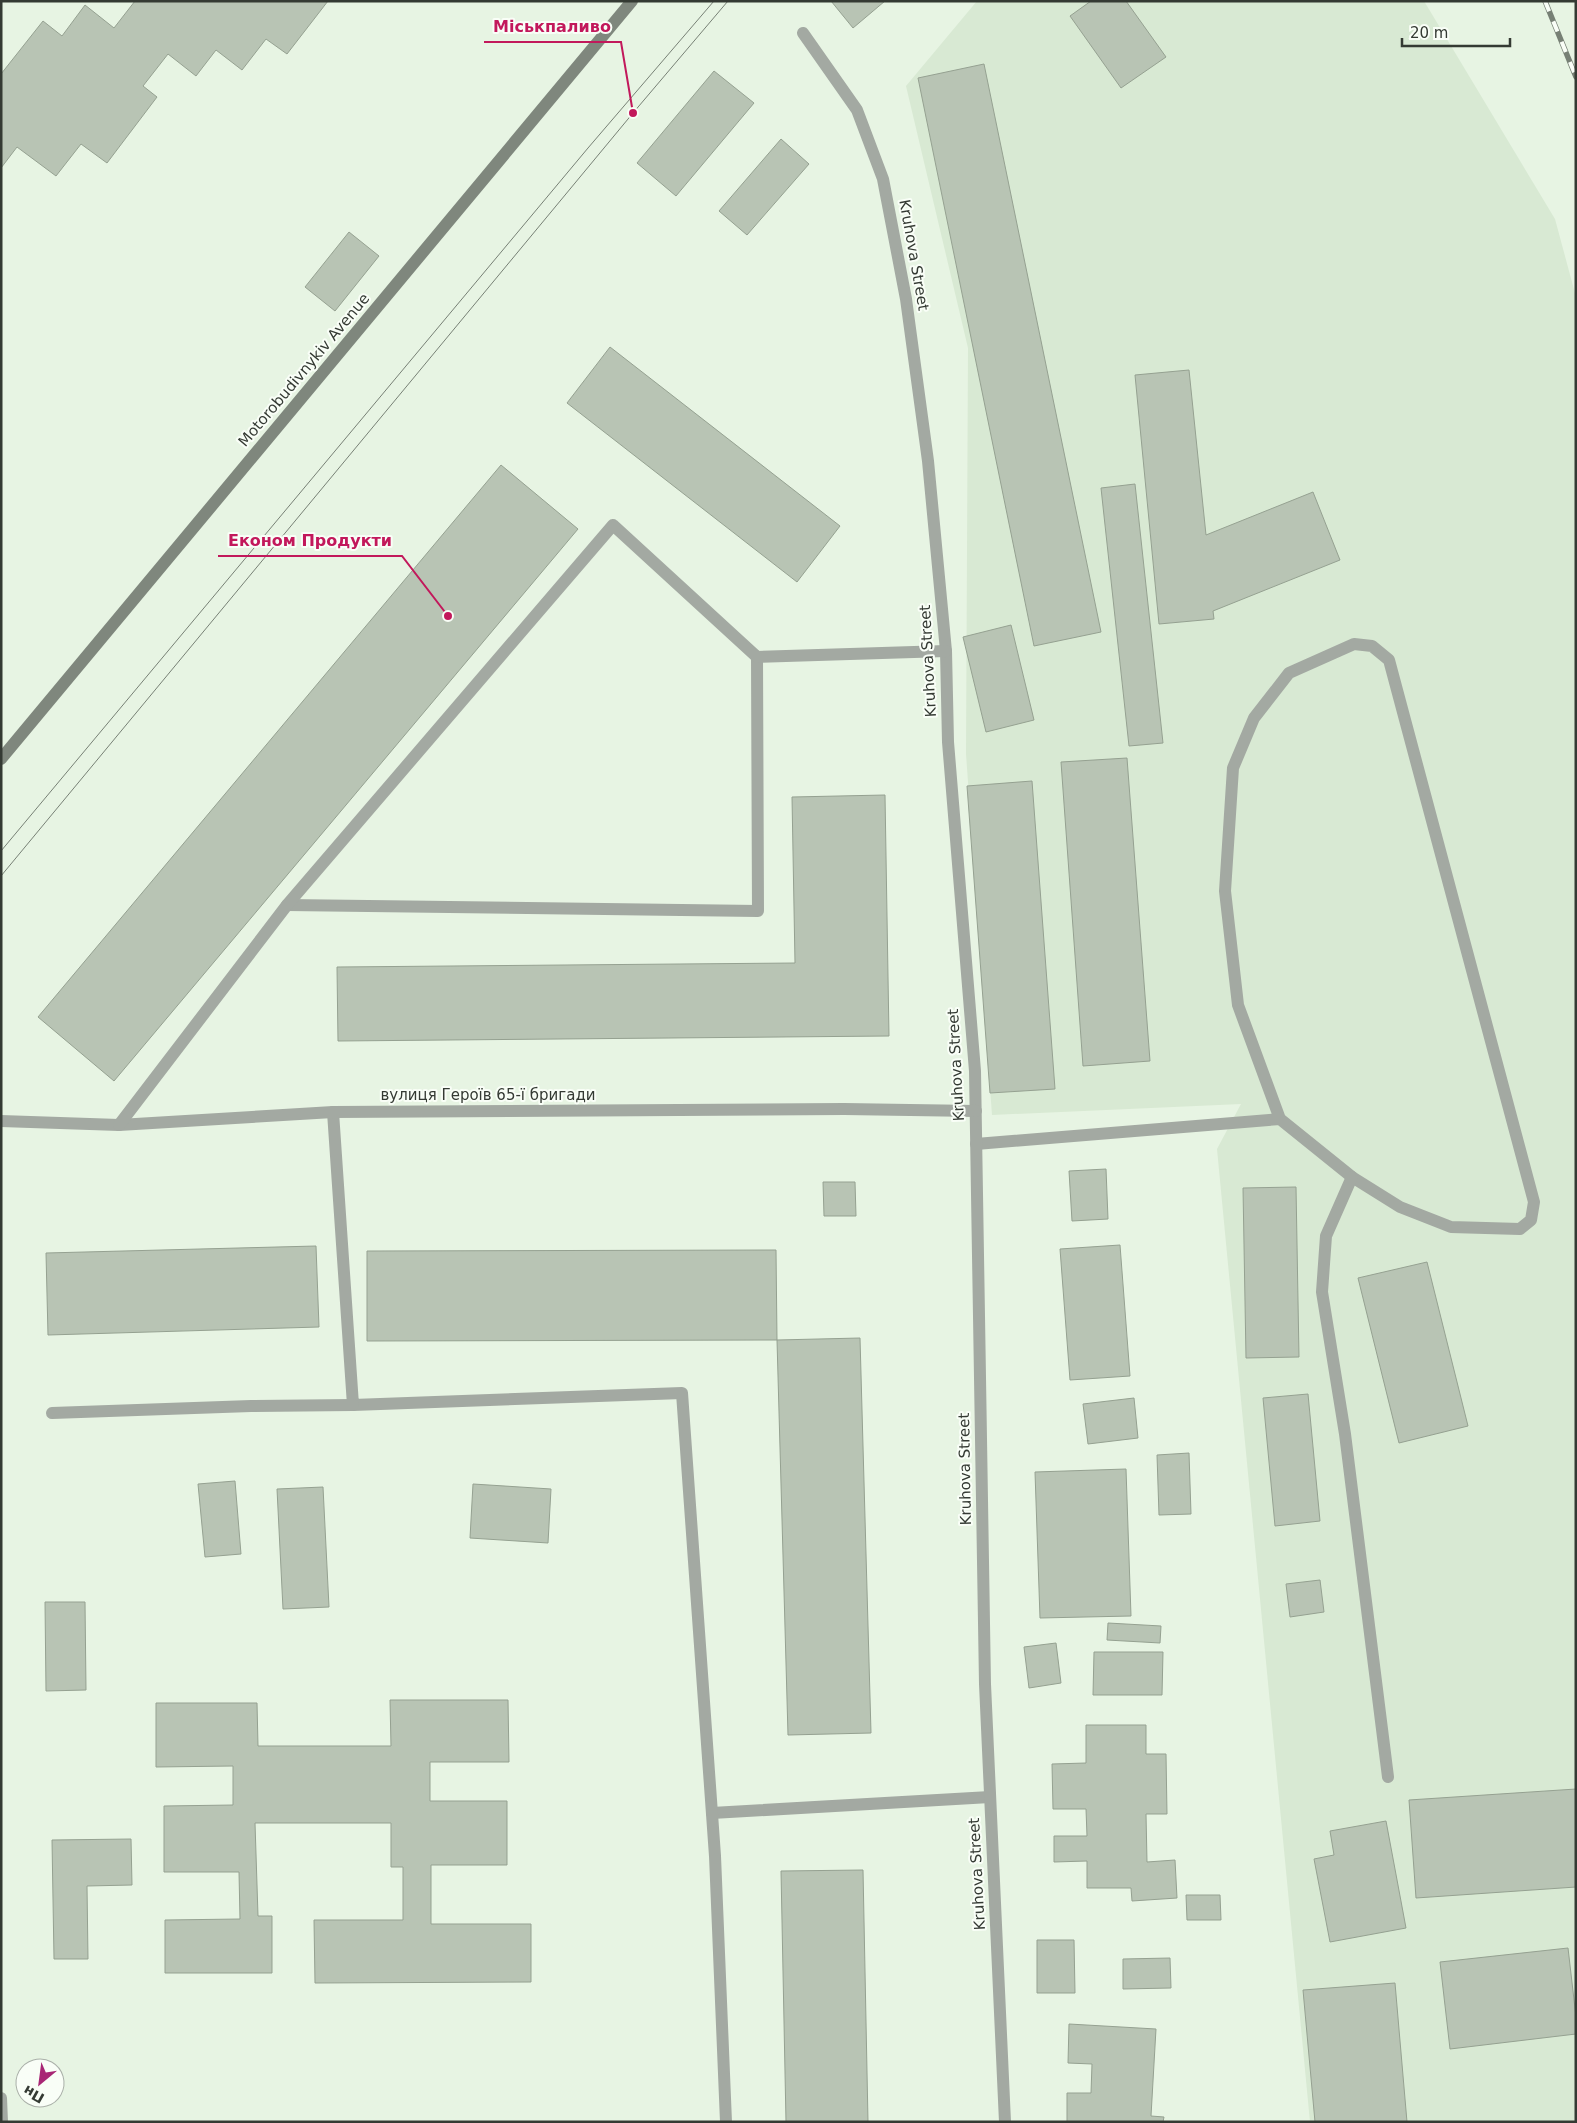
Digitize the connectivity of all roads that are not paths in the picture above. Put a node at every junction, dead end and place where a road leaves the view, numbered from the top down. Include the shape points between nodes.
1 (632, 1) edge
2 (803, 33) dead end
3 (946, 651) junction
4 (757, 657) junction
5 (1, 759) edge
6 (287, 905) junction
7 (976, 1111) junction
8 (333, 1112) junction
9 (1280, 1119) junction
10 (1, 1121) edge
11 (119, 1125) junction
12 (976, 1144) junction
13 (1352, 1177) junction
14 (353, 1405) junction
15 (52, 1413) dead end
16 (1388, 1777) dead end
17 (990, 1797) junction
18 (712, 1813) junction
19 (1, 2098) edge
20 (2, 2122) edge
21 (726, 2122) edge
22 (1005, 2122) edge

1 - 5 street, Motorobudivnykiv Avenue
2 - 3 street, Kruhova Street via 857,110 883,179 906,299 928,461
3 - 4 street
3 - 7 street, Kruhova Street via 948,742
4 - 6 street via 612,526
4 - 6 street via 758,911
6 - 11 street
7 - 8 street, вулиця Героїв 65-ї бригади
7 - 12 street, Kruhova Street
8 - 11 street, вулиця Героїв 65-ї бригади
8 - 14 street
9 - 12 street
9 - 13 street
9 - 13 street via 1238,1005 1225,891 1233,768 1254,718 1289,673 1354,644 1372,646 1389,660 1534,1202 1531,1220 1520,1229 1451,1227 1400,1207
10 - 11 street, вулиця Героїв 65-ї бригади
12 - 17 street, Kruhova Street via 985,1684
13 - 16 street via 1326,1236 1322,1292 1345,1434
14 - 15 street
14 - 18 street via 682,1393
17 - 18 street
17 - 22 street, Kruhova Street
18 - 21 street
19 - 20 street

